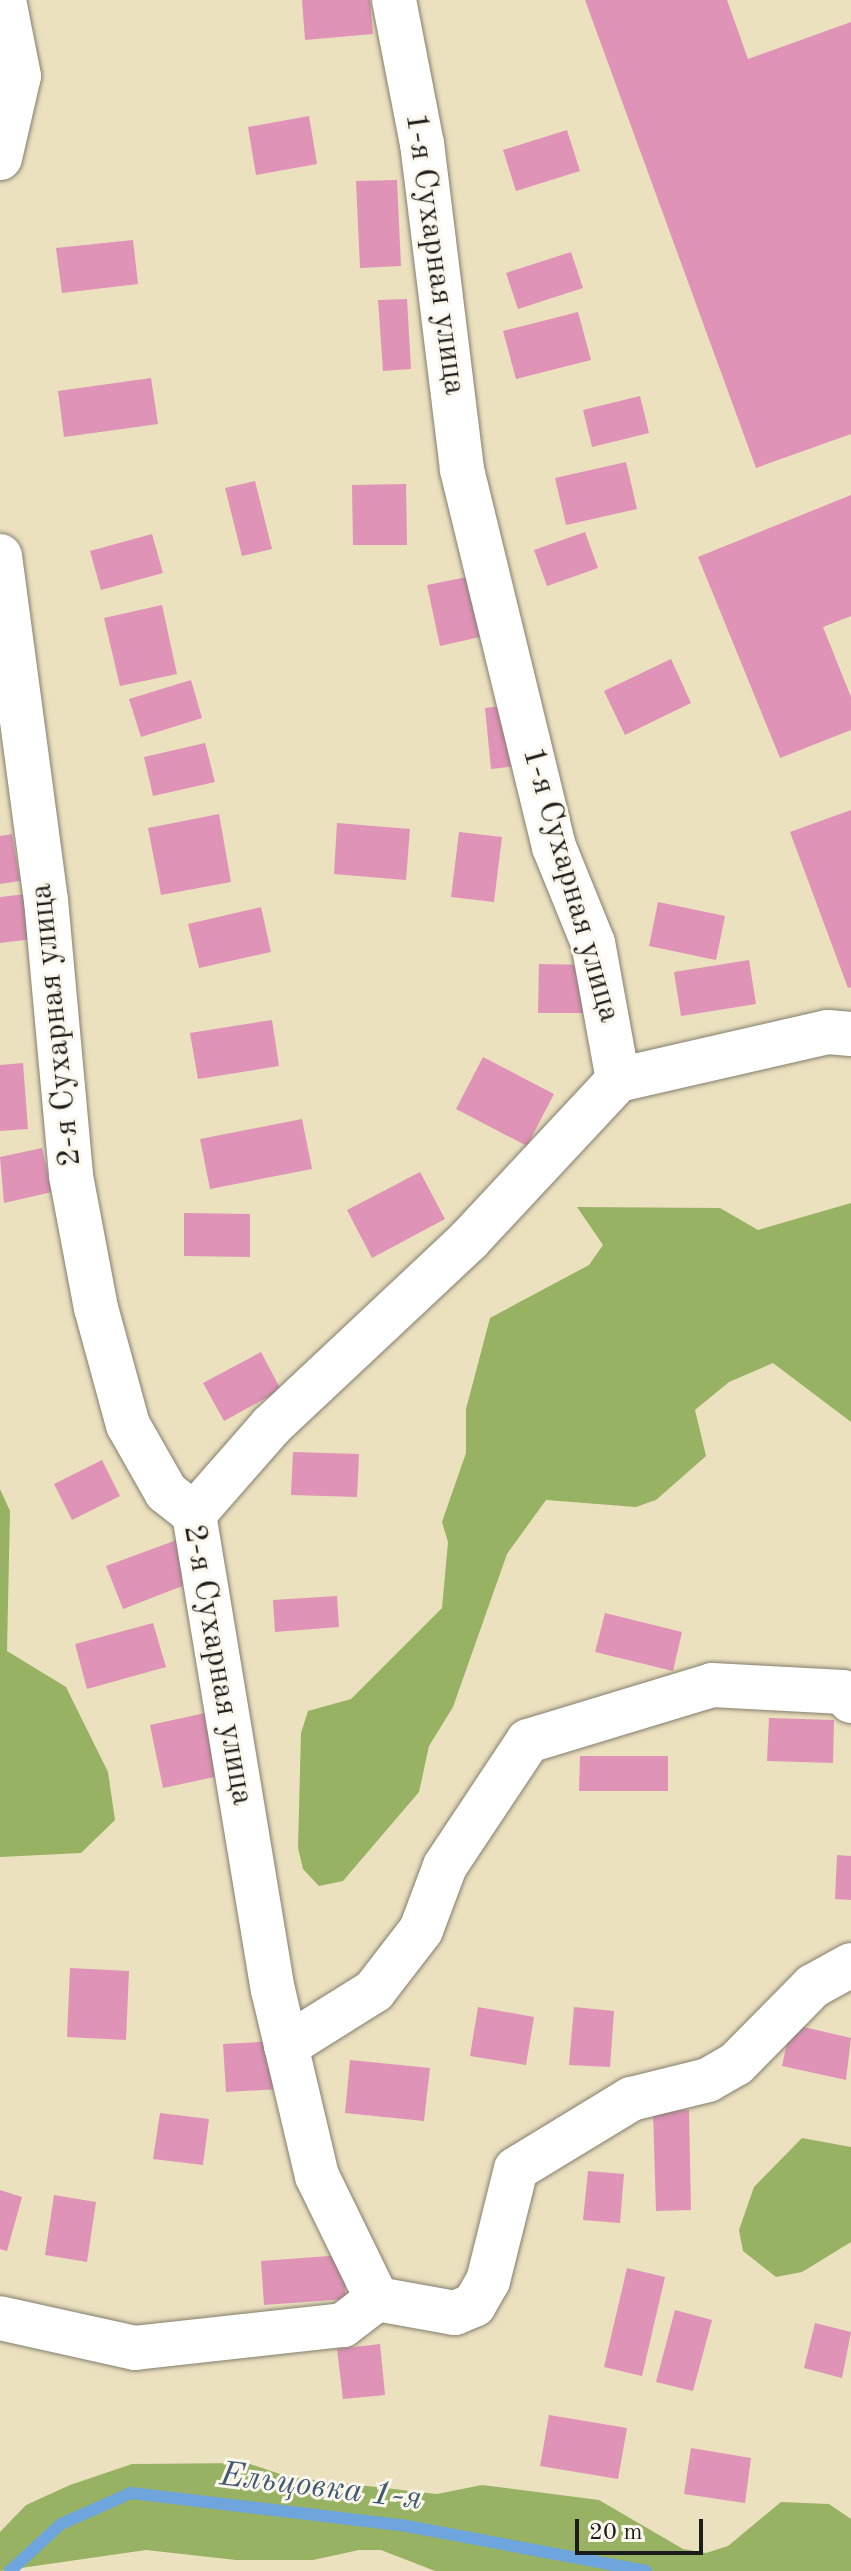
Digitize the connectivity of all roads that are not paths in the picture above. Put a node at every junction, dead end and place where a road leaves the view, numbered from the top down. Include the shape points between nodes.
1 (4, 0) edge
2 (394, 0) edge
3 (0, 158) edge
4 (0, 556) edge
5 (851, 1034) edge
6 (618, 1080) junction
7 (194, 1514) junction
8 (851, 1701) edge
9 (851, 1965) edge
10 (286, 2046) junction
11 (377, 2299) junction
12 (0, 2318) edge

1 - 3 street via 19,76
2 - 6 street, 1-я Сухарная улица via 422,144 462,469 554,847 593,943
4 - 7 street, 2-я Сухарная улица via 46,900 71,1176 96,1308 128,1425 166,1492
5 - 6 street via 828,1032
6 - 7 street via 469,1240 271,1426
7 - 10 street, 2-я Сухарная улица
8 - 10 street via 843,1692 712,1685 528,1741 445,1866 421,1930 374,1991
9 - 11 street via 813,1986 736,2064 708,2080 631,2099 516,2169 488,2281 474,2305 455,2313
10 - 11 street, 2-я Сухарная улица via 317,2176
11 - 12 street via 343,2325 135,2348

